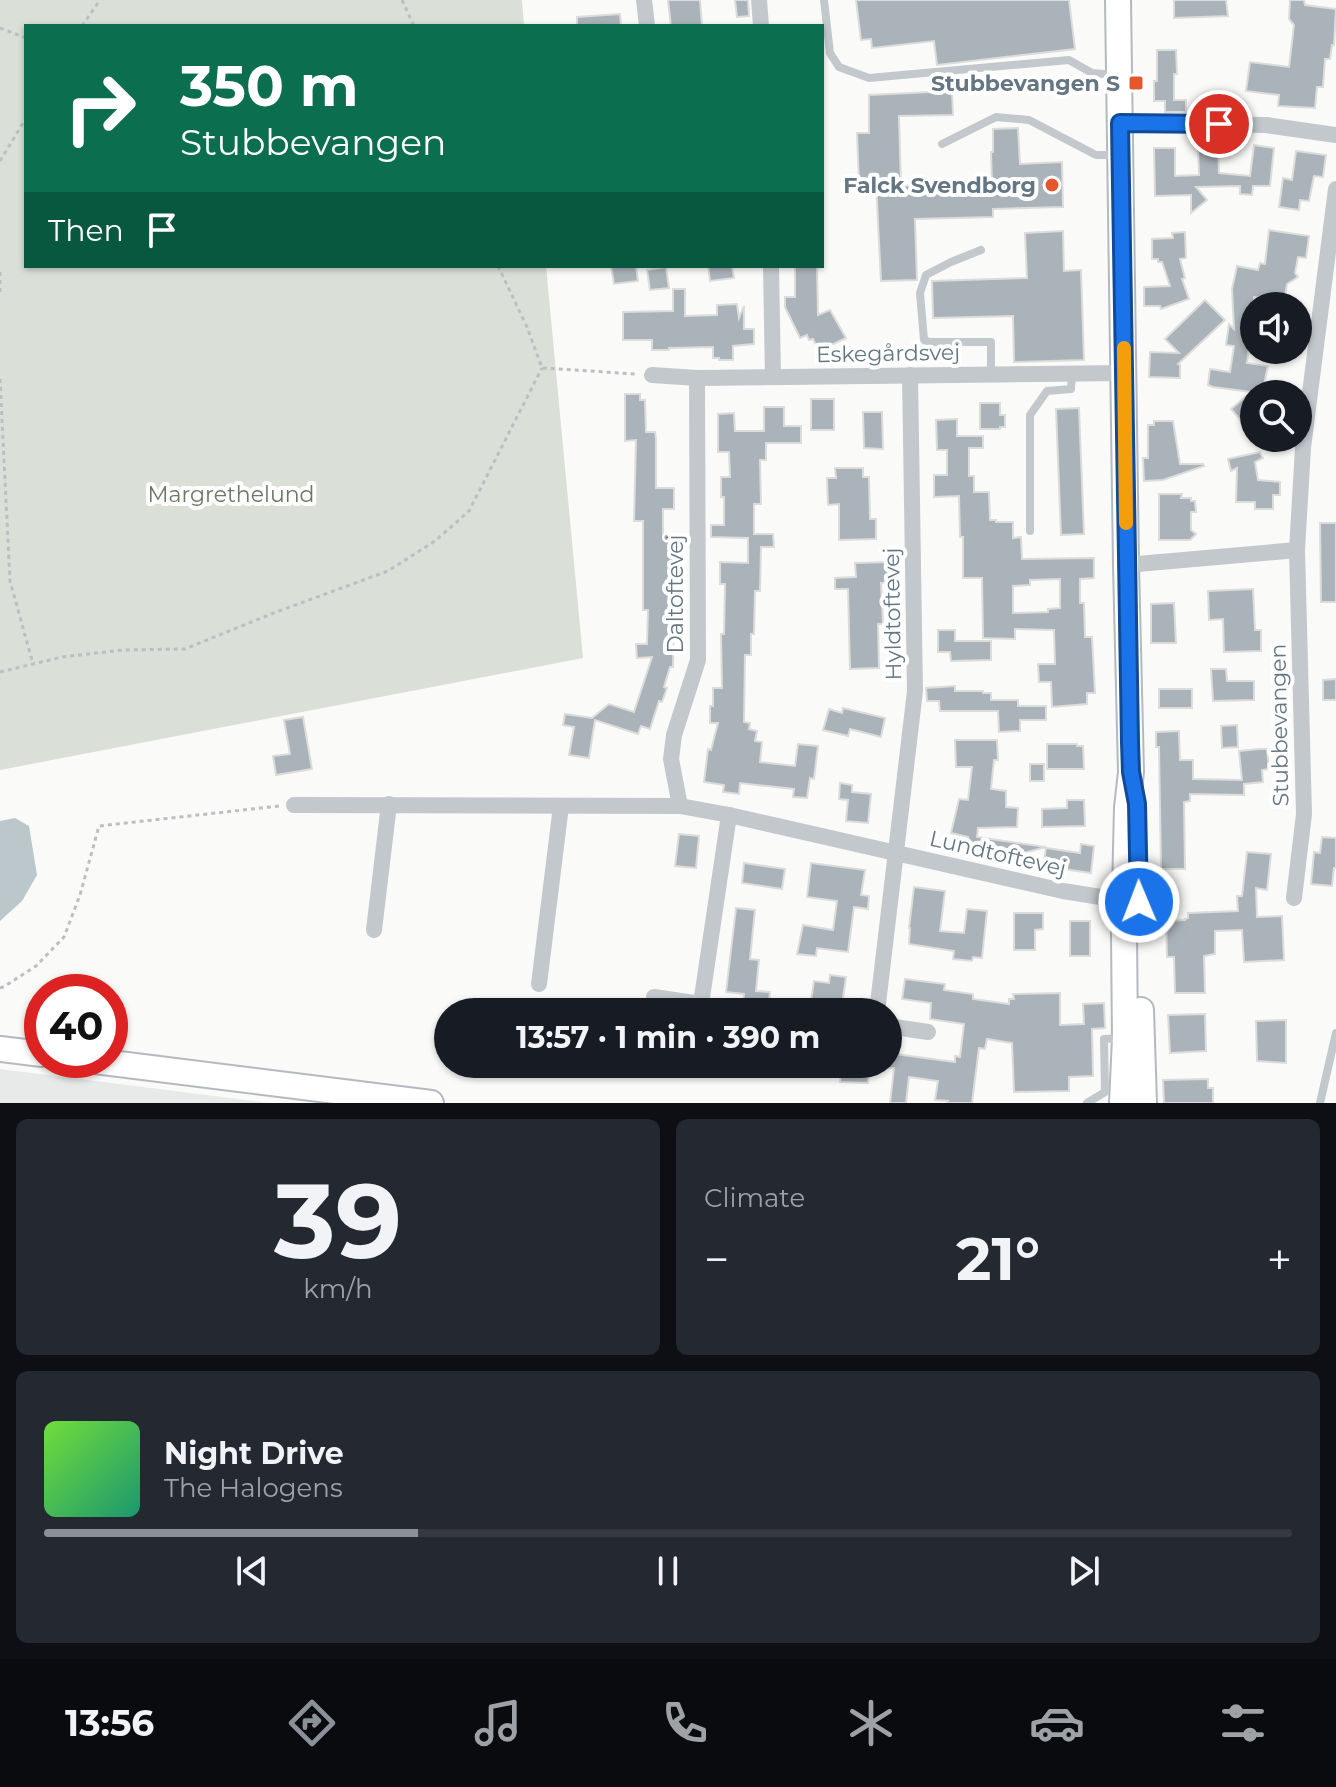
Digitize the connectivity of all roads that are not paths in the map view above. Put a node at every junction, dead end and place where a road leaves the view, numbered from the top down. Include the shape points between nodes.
1 (644, 0) edge
2 (759, 0) edge
3 (824, 0) edge
4 (1118, 0) edge
5 (647, 24) edge
6 (761, 24) edge
7 (1119, 75) junction
8 (1120, 123) junction
9 (1336, 135) edge
10 (942, 144) dead end
11 (1121, 155) junction
12 (1336, 189) edge
13 (981, 250) dead end
14 (771, 268) edge
15 (1072, 373) junction
16 (1125, 373) junction
17 (991, 374) junction
18 (652, 375) road end
19 (910, 375) junction
20 (773, 377) junction
21 (697, 378) junction
22 (1030, 531) dead end
23 (1297, 550) junction
24 (1126, 565) junction
25 (389, 804) junction
26 (294, 805) road end
27 (561, 806) junction
28 (680, 806) junction
29 (729, 815) junction
30 (896, 852) junction
31 (1294, 898) dead end
32 (1133, 902) junction
33 (374, 930) dead end
34 (539, 984) dead end
35 (654, 997) dead end
36 (879, 998) edge
37 (902, 1028) edge
38 (928, 1032) dead end
39 (1336, 1033) edge
40 (1133, 1038) junction
41 (0, 1049) edge
42 (24, 1052) edge
43 (128, 1065) edge
44 (431, 1103) edge
45 (1087, 1103) edge
46 (1122, 1103) edge
47 (1132, 1103) edge
48 (1144, 1103) edge
49 (1320, 1103) edge

1 - 5 street
2 - 6 street
3 - 7 lane via 830,53 839,67 869,78 1069,60 1092,73
4 - 7 street
7 - 8 street
8 - 9 street via 1266,125
8 - 11 street
10 - 11 lane via 996,117 1029,120 1096,155
11 - 16 street
12 - 23 street, Stubbevangen via 1303,448
13 - 17 lane via 926,275 920,293 924,340 991,342
14 - 20 street
15 - 16 street, Eskegårdsvej
15 - 17 street, Eskegårdsvej
15 - 22 lane via 1071,389 1047,391 1030,415
16 - 24 street
17 - 19 street, Eskegårdsvej
18 - 21 street, Eskegårdsvej
19 - 20 street, Eskegårdsvej
19 - 30 street, Hyldtoftevej via 915,691
20 - 21 street, Eskegårdsvej
21 - 28 street, Daltoftevej via 698,660 671,759
23 - 24 street
23 - 31 street, Stubbevangen via 1304,814
24 - 32 street via 1131,772 1127,808
25 - 26 street, Lundtoftevej
25 - 27 street, Lundtoftevej
25 - 33 street
27 - 28 street, Lundtoftevej
27 - 34 street
28 - 29 street, Lundtoftevej
29 - 30 street, Lundtoftevej
29 - 35 street via 701,1004
30 - 32 street, Lundtoftevej
30 - 36 street, Lundtoftevej
32 - 40 street
32 - 40 street via 1124,933
37 - 38 street
39 - 49 lane
40 - 45 lane via 1104,1039 1105,1092
40 - 46 street
40 - 47 street
40 - 48 street
41 - 42 street
43 - 44 street

